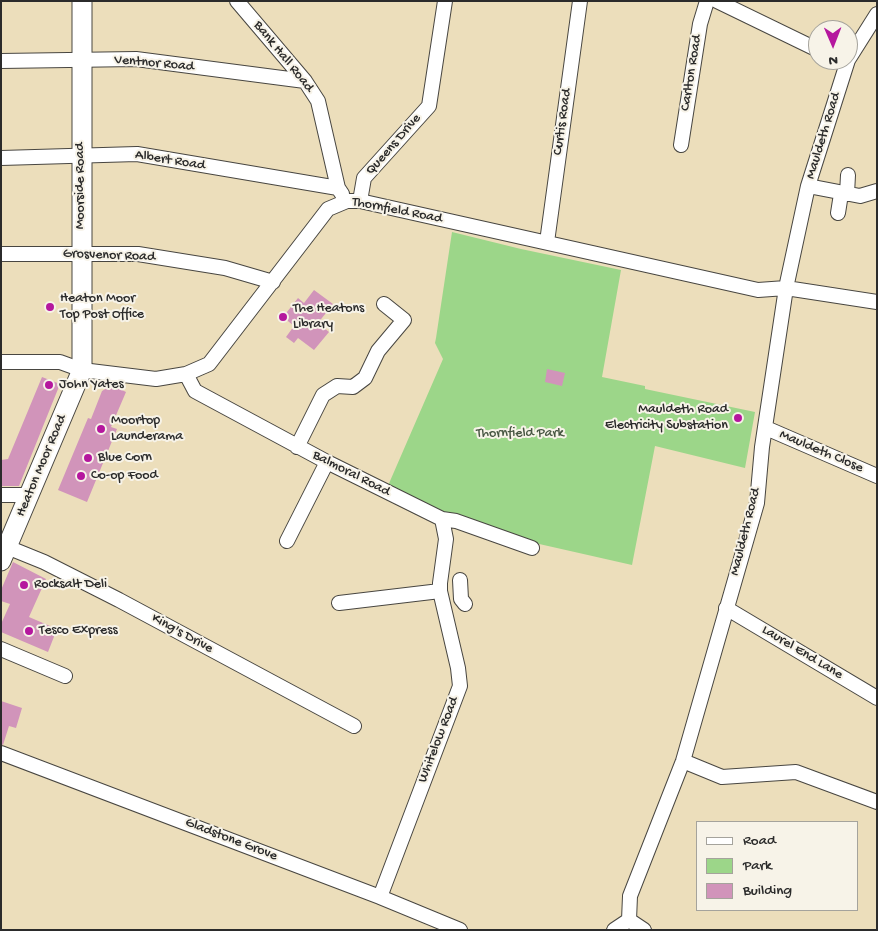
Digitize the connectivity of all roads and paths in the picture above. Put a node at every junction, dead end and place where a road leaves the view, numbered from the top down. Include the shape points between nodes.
1 (82, 1) edge
2 (237, 1) edge
3 (446, 1) edge
4 (580, 1) edge
5 (707, 1) edge
6 (717, 1) edge
7 (877, 14) edge
8 (858, 42) edge
9 (808, 45) edge
10 (82, 59) junction
11 (1, 61) edge
12 (842, 70) edge
13 (305, 82) junction
14 (681, 145) dead end
15 (81, 156) junction
16 (1, 158) edge
17 (848, 175) dead end
18 (808, 186) junction
19 (338, 188) junction
20 (877, 191) edge
21 (844, 194) junction
22 (353, 201) junction
23 (838, 213) dead end
24 (547, 242) junction
25 (1, 254) edge
26 (81, 254) junction
27 (273, 282) junction
28 (786, 288) junction
29 (877, 302) edge
30 (384, 304) dead end
31 (1, 362) edge
32 (82, 370) junction
33 (186, 374) junction
34 (766, 428) junction
35 (297, 447) junction
36 (327, 462) junction
37 (877, 476) edge
38 (1, 495) edge
39 (28, 495) junction
40 (442, 519) junction
41 (287, 541) dead end
42 (532, 548) dead end
43 (4, 554) edge
44 (460, 580) dead end
45 (441, 593) junction
46 (339, 603) dead end
47 (726, 608) junction
48 (1, 649) edge
49 (65, 676) dead end
50 (877, 698) edge
51 (354, 726) dead end
52 (1, 753) edge
53 (683, 761) junction
54 (877, 802) edge
55 (380, 897) junction
56 (629, 920) junction
57 (460, 930) edge
58 (614, 930) edge
59 (644, 930) edge

1 - 10 main road, Moorside Road
2 - 13 street, Bank Hall Road
3 - 22 street, Queens Drive via 429,106 364,178
4 - 24 street, Curtis Road
5 - 14 street, Carlton Road via 700,24
6 - 9 street
7 - 8 street, Mauldeth Road
10 - 11 street, Ventnor Road
10 - 13 street, Ventnor Road via 136,59
10 - 15 main road, Moorside Road
12 - 18 street, Mauldeth Road
13 - 19 street, Bank Hall Road via 318,101
15 - 16 street, Albert Road
15 - 19 street, Albert Road via 137,154
15 - 26 main road, Moorside Road
17 - 21 street
18 - 21 street
18 - 28 street, Mauldeth Road
19 - 22 street, Bank Hall Road
20 - 21 street via 860,196
21 - 23 street
22 - 24 street, Thornfield Road
22 - 27 street, Thornfield Road via 328,209
24 - 28 street, Thornfield Road via 758,290
25 - 26 street, Grosvenor Road
26 - 27 street, Grosvenor Road via 138,254 225,268
26 - 32 main road, Moorside Road
27 - 33 street, Thornfield Road via 209,364
28 - 29 street, Thornfield Road
28 - 34 street, Mauldeth Road
30 - 35 street via 404,320 378,351 365,378 353,387 337,386 323,395
31 - 32 street, Thornfield Road via 60,362
32 - 33 street, Thornfield Road via 156,379
32 - 39 main road, Heaton Moor Road
33 - 35 street, Balmoral Road via 195,391
34 - 37 street, Mauldeth Close
34 - 47 street, Mauldeth Road via 757,503
35 - 36 street, Balmoral Road
36 - 40 street, Balmoral Road
36 - 41 street
38 - 39 street
39 - 43 main road, Heaton Moor Road
40 - 42 street, Balmoral Road via 456,520
40 - 45 street, Whitelow Road via 446,539
43 - 51 street, King's Drive via 44,562
44 - 45 street via 463,600
45 - 46 street
45 - 55 street, Whitelow Road via 460,686
47 - 50 street, Laurel End Lane
47 - 53 street, Mauldeth Road
48 - 49 street
52 - 55 street, Gladstone Grove
53 - 54 street via 722,777 796,772
53 - 56 street, Mauldeth Road via 630,896
55 - 57 street, Gladstone Grove
56 - 58 street
56 - 59 street

